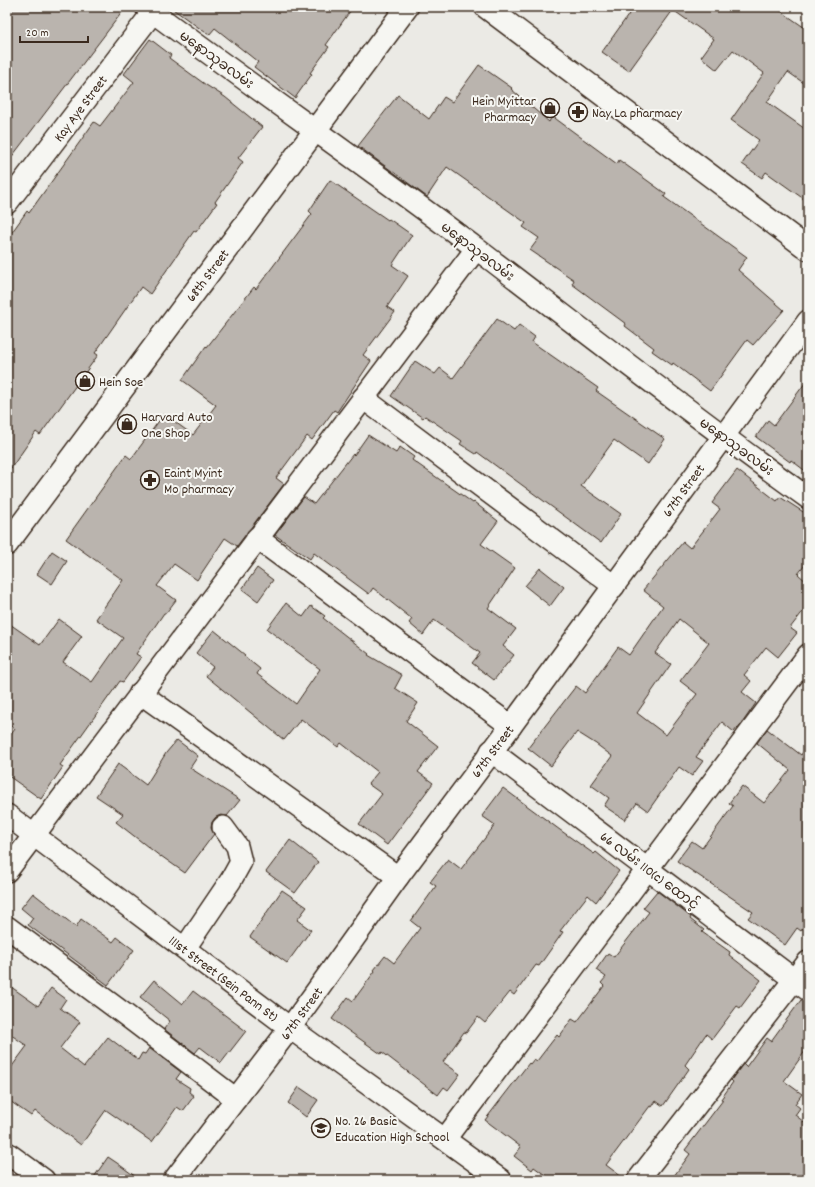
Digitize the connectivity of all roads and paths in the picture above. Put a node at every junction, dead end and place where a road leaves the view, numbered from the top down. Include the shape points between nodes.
1 (407, 7) edge
2 (486, 7) edge
3 (150, 10) edge
4 (316, 130) junction
5 (7, 203) edge
6 (476, 248) junction
7 (808, 249) edge
8 (808, 321) edge
9 (363, 398) junction
10 (722, 437) junction
11 (808, 498) edge
12 (257, 538) junction
13 (7, 544) edge
14 (614, 586) junction
15 (808, 655) edge
16 (140, 693) junction
17 (511, 726) junction
18 (491, 752) junction
19 (7, 815) edge
20 (223, 827) dead end
21 (33, 835) junction
22 (648, 869) junction
23 (7, 870) edge
24 (398, 877) junction
25 (7, 927) edge
26 (184, 948) junction
27 (808, 962) edge
28 (801, 985) edge
29 (290, 1028) junction
30 (236, 1099) junction
31 (445, 1139) junction
32 (7, 1153) edge
33 (44, 1180) edge
34 (174, 1180) edge
35 (500, 1180) edge
36 (638, 1180) edge

1 - 4 main road, 68th Street
2 - 7 main road
3 - 4 street, မနောသုခလမ်း
3 - 5 street, Kay Aye Street
4 - 6 street, မနောသုခလမ်း
4 - 13 main road, 68th Street
6 - 9 street
6 - 10 street, မနောသုခလမ်း
8 - 10 street, 67th Street
9 - 12 street
9 - 14 street
10 - 11 street, မနောသုခလမ်း
10 - 14 street, 67th Street
12 - 16 street
12 - 17 street
14 - 17 street, 67th Street
15 - 22 street
16 - 21 street
16 - 24 street
17 - 18 street, 67th Street
18 - 22 street, 66 လမ်း 110(c) ထောင့်
18 - 24 street, 67th Street
19 - 21 street, 111st Street (Sein Pann St)
20 - 26 street via 238,846 241,862
21 - 23 street
21 - 26 street, 111st Street (Sein Pann St)
22 - 28 street, 66 လမ်း 110(c) ထောင့်
22 - 31 street
24 - 29 street, 67th Street
25 - 30 street
26 - 29 street, 111st Street (Sein Pann St)
27 - 28 street
28 - 36 street
29 - 30 street, 67th Street
29 - 31 street, 111st Street (Sein Pann St)
30 - 34 street, 67th Street
31 - 35 street, 111st Street (Sein Pann St)
32 - 33 street

